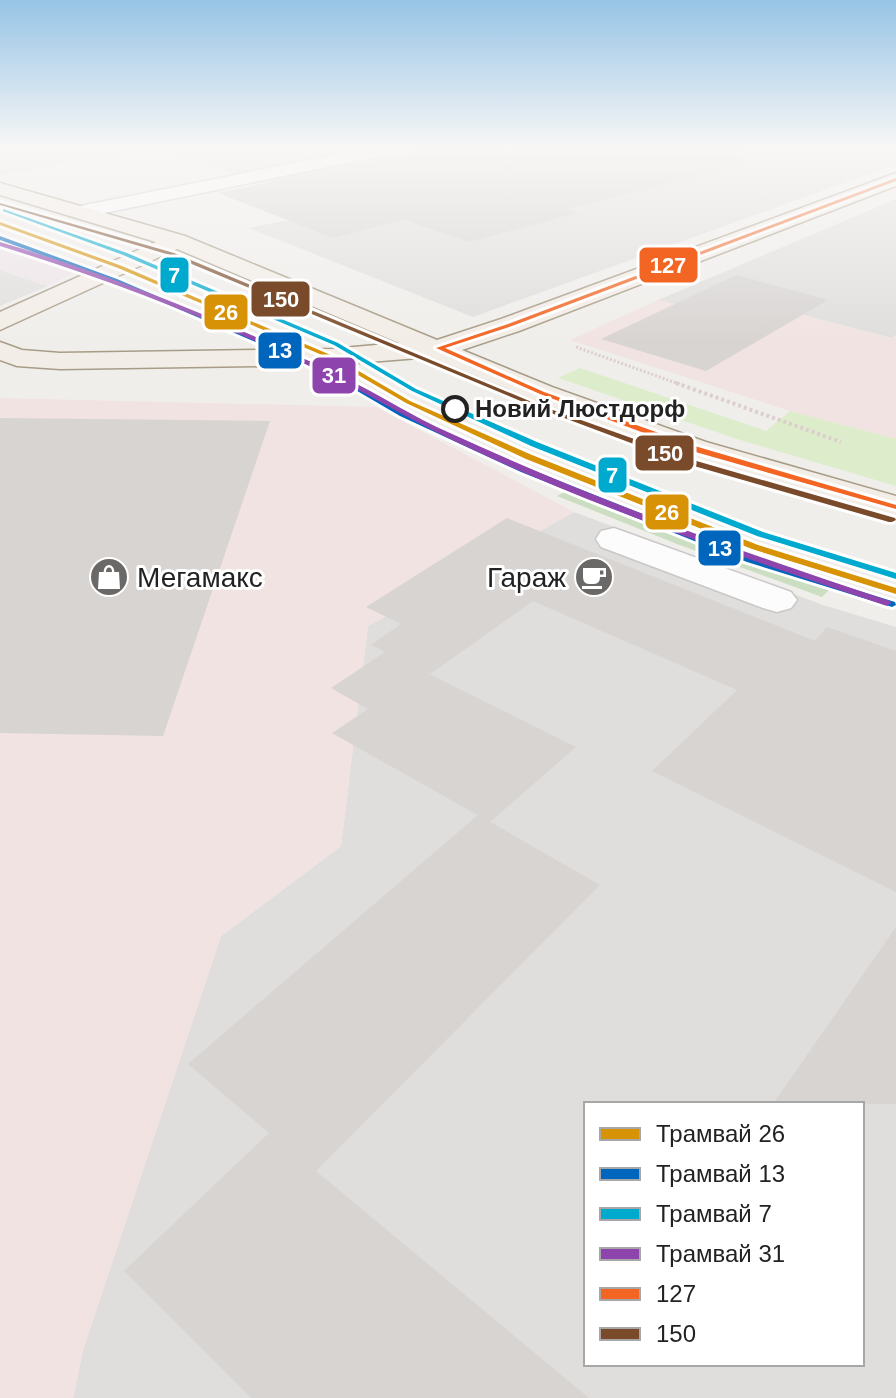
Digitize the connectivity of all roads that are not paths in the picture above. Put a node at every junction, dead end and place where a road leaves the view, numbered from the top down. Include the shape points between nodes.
1 (80, 212) edge
2 (808, 212) edge
3 (177, 241) junction
4 (0, 322) edge
5 (439, 348) junction
6 (0, 350) edge
7 (60, 361) junction
8 (0, 369) edge
9 (896, 507) edge
10 (614, 539) dead end
11 (777, 600) dead end

1 - 3 main road
2 - 5 main road
3 - 4 main road
3 - 5 main road
5 - 7 main road via 331,357
5 - 9 main road via 542,393 695,449
6 - 7 main road via 17,358
7 - 8 main road
10 - 11 street

